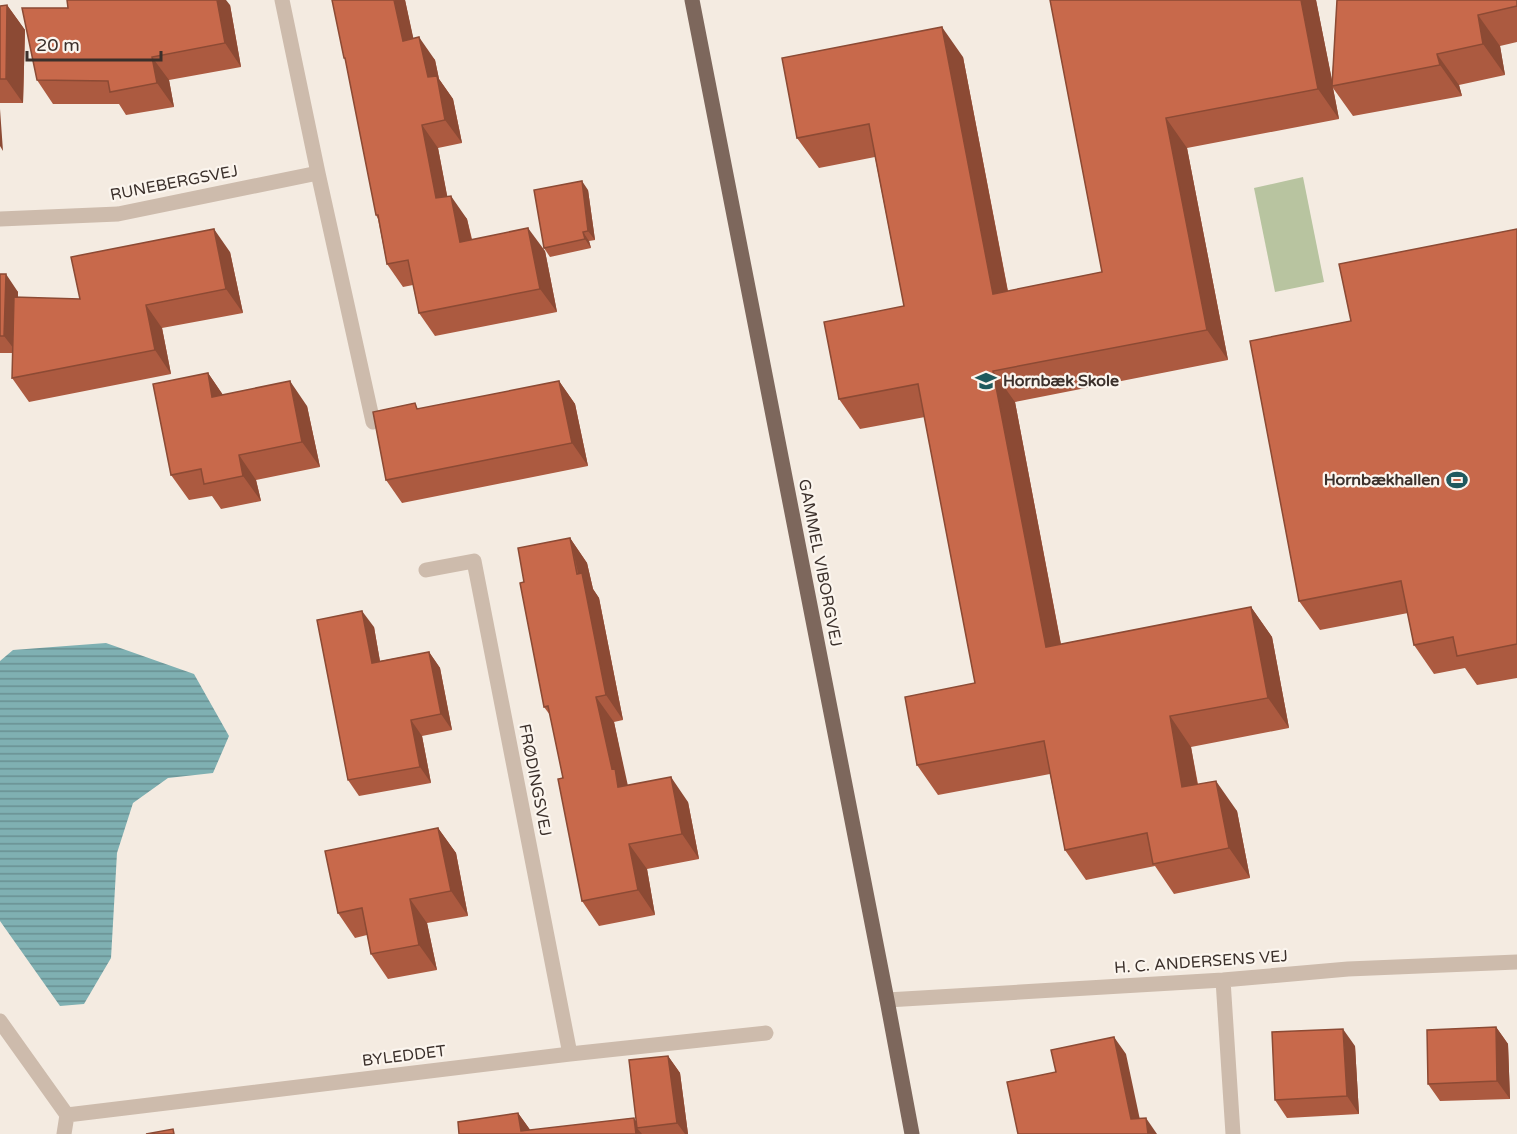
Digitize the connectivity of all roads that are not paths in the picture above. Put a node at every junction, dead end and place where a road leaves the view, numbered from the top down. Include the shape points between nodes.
1 (282, 0) edge
2 (692, 0) edge
3 (318, 173) junction
4 (0, 219) edge
5 (373, 422) edge
6 (426, 570) dead end
7 (1517, 962) edge
8 (1223, 980) junction
9 (887, 1000) junction
10 (0, 1021) edge
11 (766, 1033) dead end
12 (570, 1054) junction
13 (67, 1114) junction
14 (64, 1134) edge
15 (912, 1134) edge
16 (1233, 1134) edge

1 - 3 street
2 - 9 main road, GAMMEL VIBORGVEJ
3 - 4 street, RUNEBERGSVEJ via 118,214
3 - 5 street
6 - 12 street, FRØDINGSVEJ via 474,561
7 - 8 street, H. C. ANDERSENS VEJ via 1348,969
8 - 9 street, H. C. ANDERSENS VEJ
8 - 16 street
9 - 15 main road, GAMMEL VIBORGVEJ
10 - 13 street
11 - 12 street, BYLEDDET
12 - 13 street, BYLEDDET
13 - 14 street

